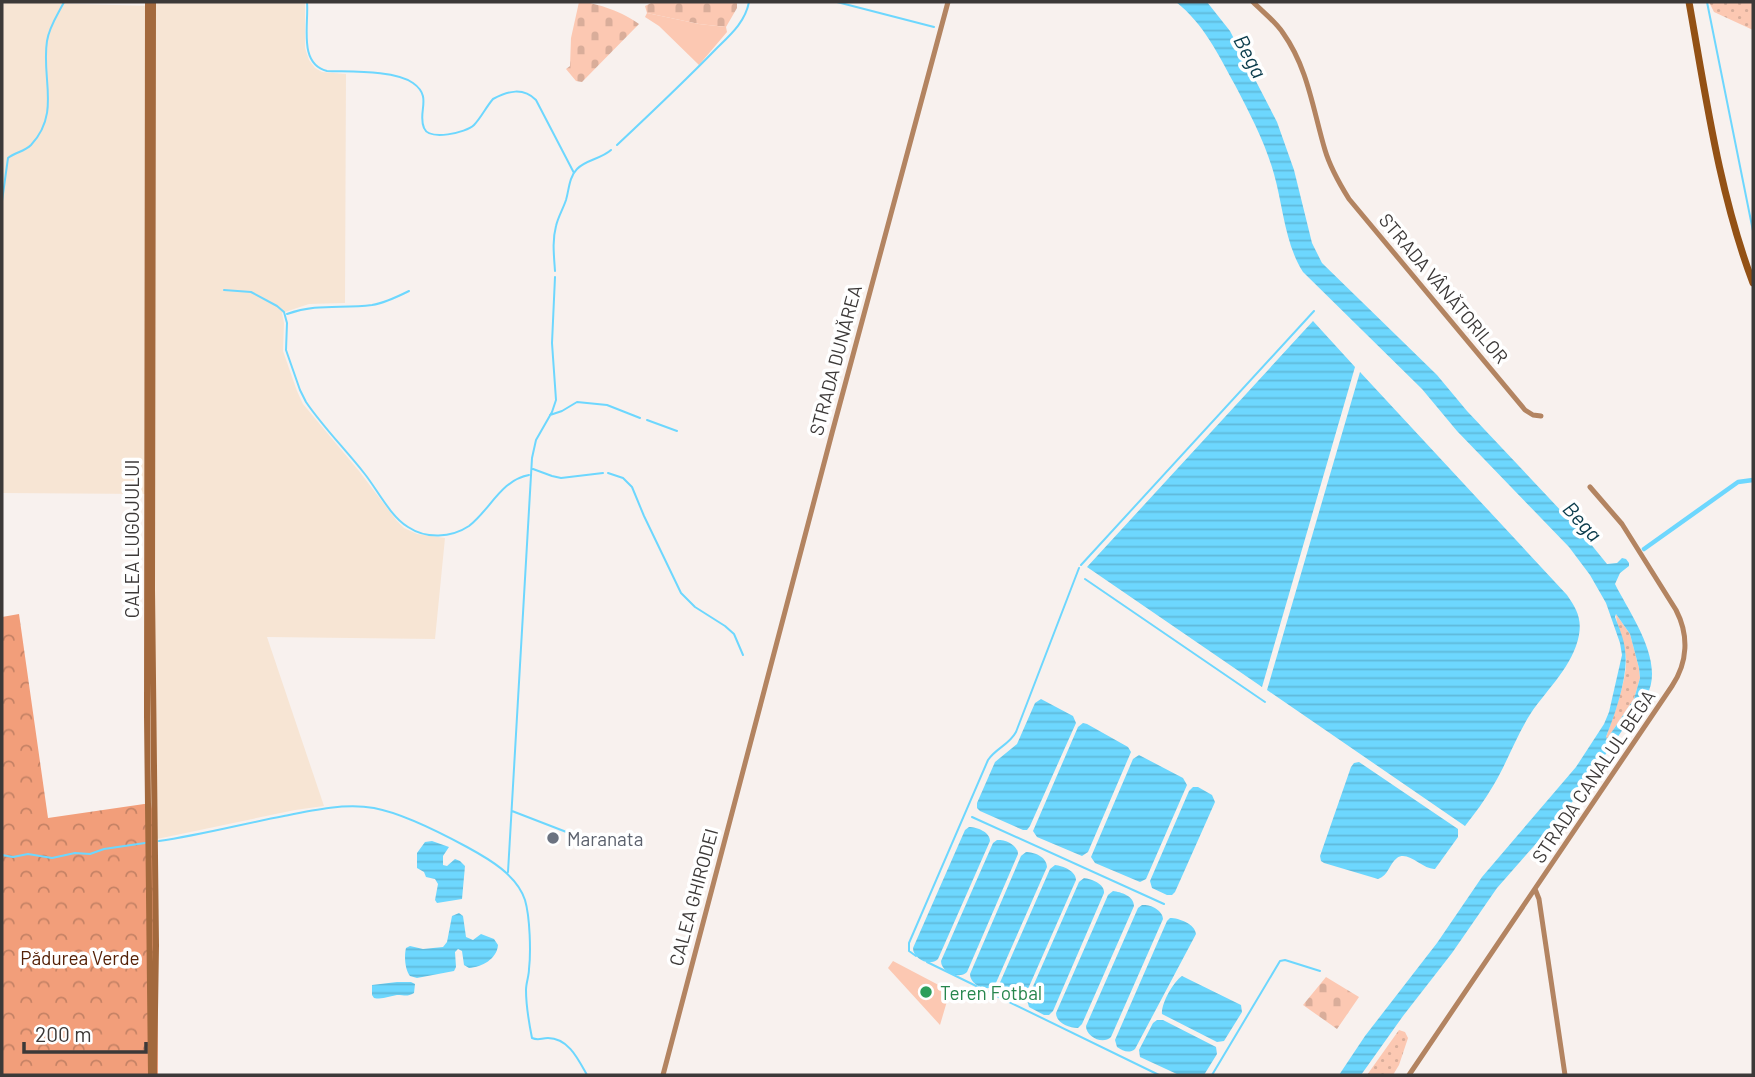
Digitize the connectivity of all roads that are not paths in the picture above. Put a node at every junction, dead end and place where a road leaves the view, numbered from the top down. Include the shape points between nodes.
1 (148, 2) edge
2 (153, 2) edge
3 (948, 2) edge
4 (1253, 2) edge
5 (1689, 2) edge
6 (1753, 284) edge
7 (1541, 416) dead end
8 (1590, 487) dead end
9 (754, 727) joint
10 (1535, 889) junction
11 (153, 1075) edge
12 (663, 1075) edge
13 (1409, 1075) edge
14 (1565, 1075) edge

1 - 11 main road, CALEA LUGOJULUI via 147,716
2 - 11 main road, CALEA LUGOJULUI
3 - 9 street, STRADA DUNĂREA
4 - 7 street, STRADA VÂNĂTORILOR via 1282,32 1298,60 1325,151 1354,206 1516,399 1530,414
5 - 6 highway via 1718,165
8 - 10 street, STRADA CANALUL BEGA via 1629,533 1676,610 1684,629 1685,652 1676,681
9 - 12 street, CALEA GHIRODEI
10 - 13 street, STRADA CANALUL BEGA
10 - 14 street

